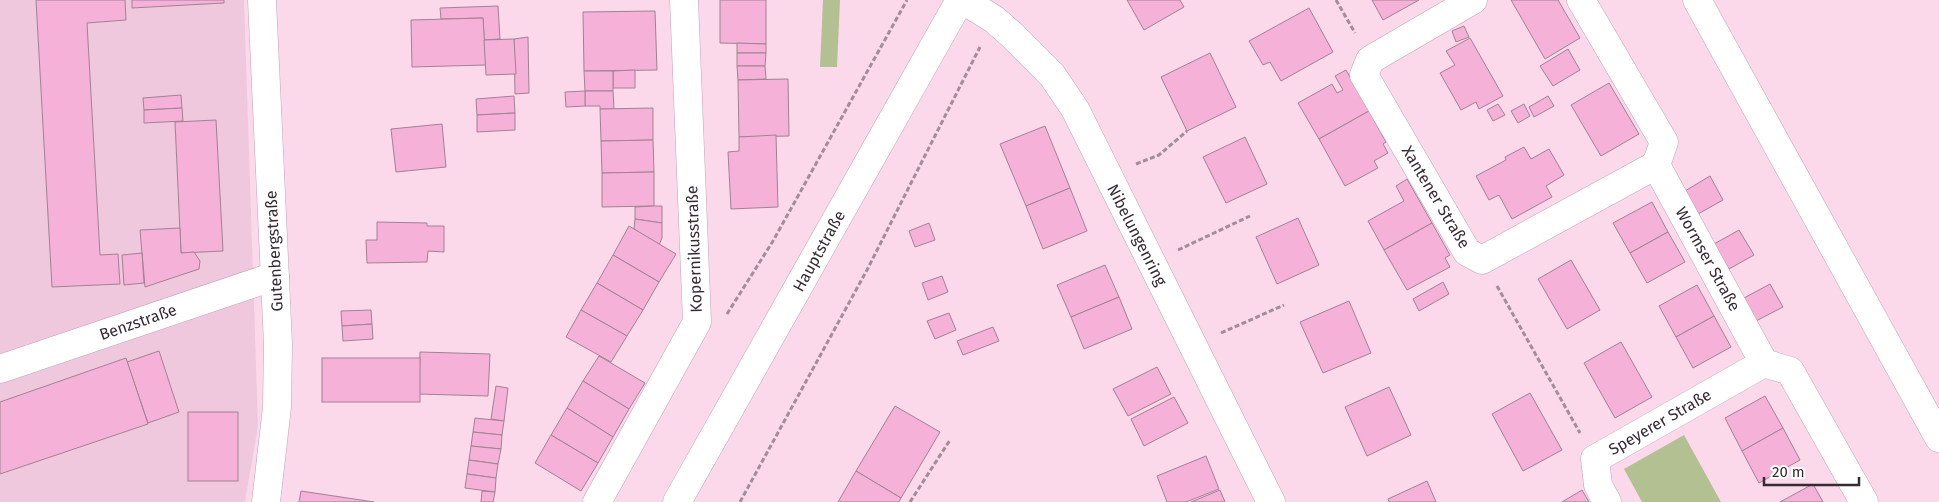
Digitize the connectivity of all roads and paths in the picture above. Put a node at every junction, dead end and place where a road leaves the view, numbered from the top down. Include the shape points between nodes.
1 (262, 0) edge
2 (684, 0) edge
3 (907, 0) edge
4 (961, 0) edge
5 (1336, 0) edge
6 (1473, 0) edge
7 (1581, 0) edge
8 (1696, 0) edge
9 (995, 20) junction
10 (1370, 60) junction
11 (1187, 131) dead end
12 (1656, 165) junction
13 (1108, 176) junction
14 (1250, 216) dead end
15 (1482, 260) junction
16 (1151, 263) junction
17 (275, 276) junction
18 (1284, 305) dead end
19 (727, 314) dead end
20 (1193, 346) junction
21 (1764, 363) junction
22 (0, 368) edge
23 (1939, 438) edge
24 (950, 440) dead end
25 (1595, 459) junction
26 (266, 502) edge
27 (597, 502) edge
28 (677, 502) edge
29 (740, 502) edge
30 (910, 502) edge
31 (1271, 502) edge
32 (1607, 502) edge
33 (1864, 502) edge

1 - 17 street, Gutenbergstraße
2 - 27 street, Kopernikusstraße via 697,322
3 - 19 path via 773,241
4 - 9 street, Nibelungenring
4 - 28 street, Hauptstraße
5 - 10 path
6 - 10 street
7 - 12 street via 1664,142
8 - 23 street
9 - 13 street, Nibelungenring via 1052,75 1075,109
9 - 29 path via 868,270
10 - 15 street, Xantener Straße via 1364,75 1467,252
11 - 13 path via 1160,154
12 - 15 street, Xantener Straße
12 - 21 street, Wormser Straße
13 - 16 street, Nibelungenring
14 - 16 path
15 - 25 path
16 - 20 street, Nibelungenring
17 - 22 street, Benzstraße
17 - 26 street, Gutenbergstraße via 277,407
18 - 20 path
20 - 31 street, Nibelungenring
21 - 25 street, Speyerer Straße
21 - 33 street via 1790,371
24 - 30 path
25 - 32 street, Speyerer Straße via 1598,485

